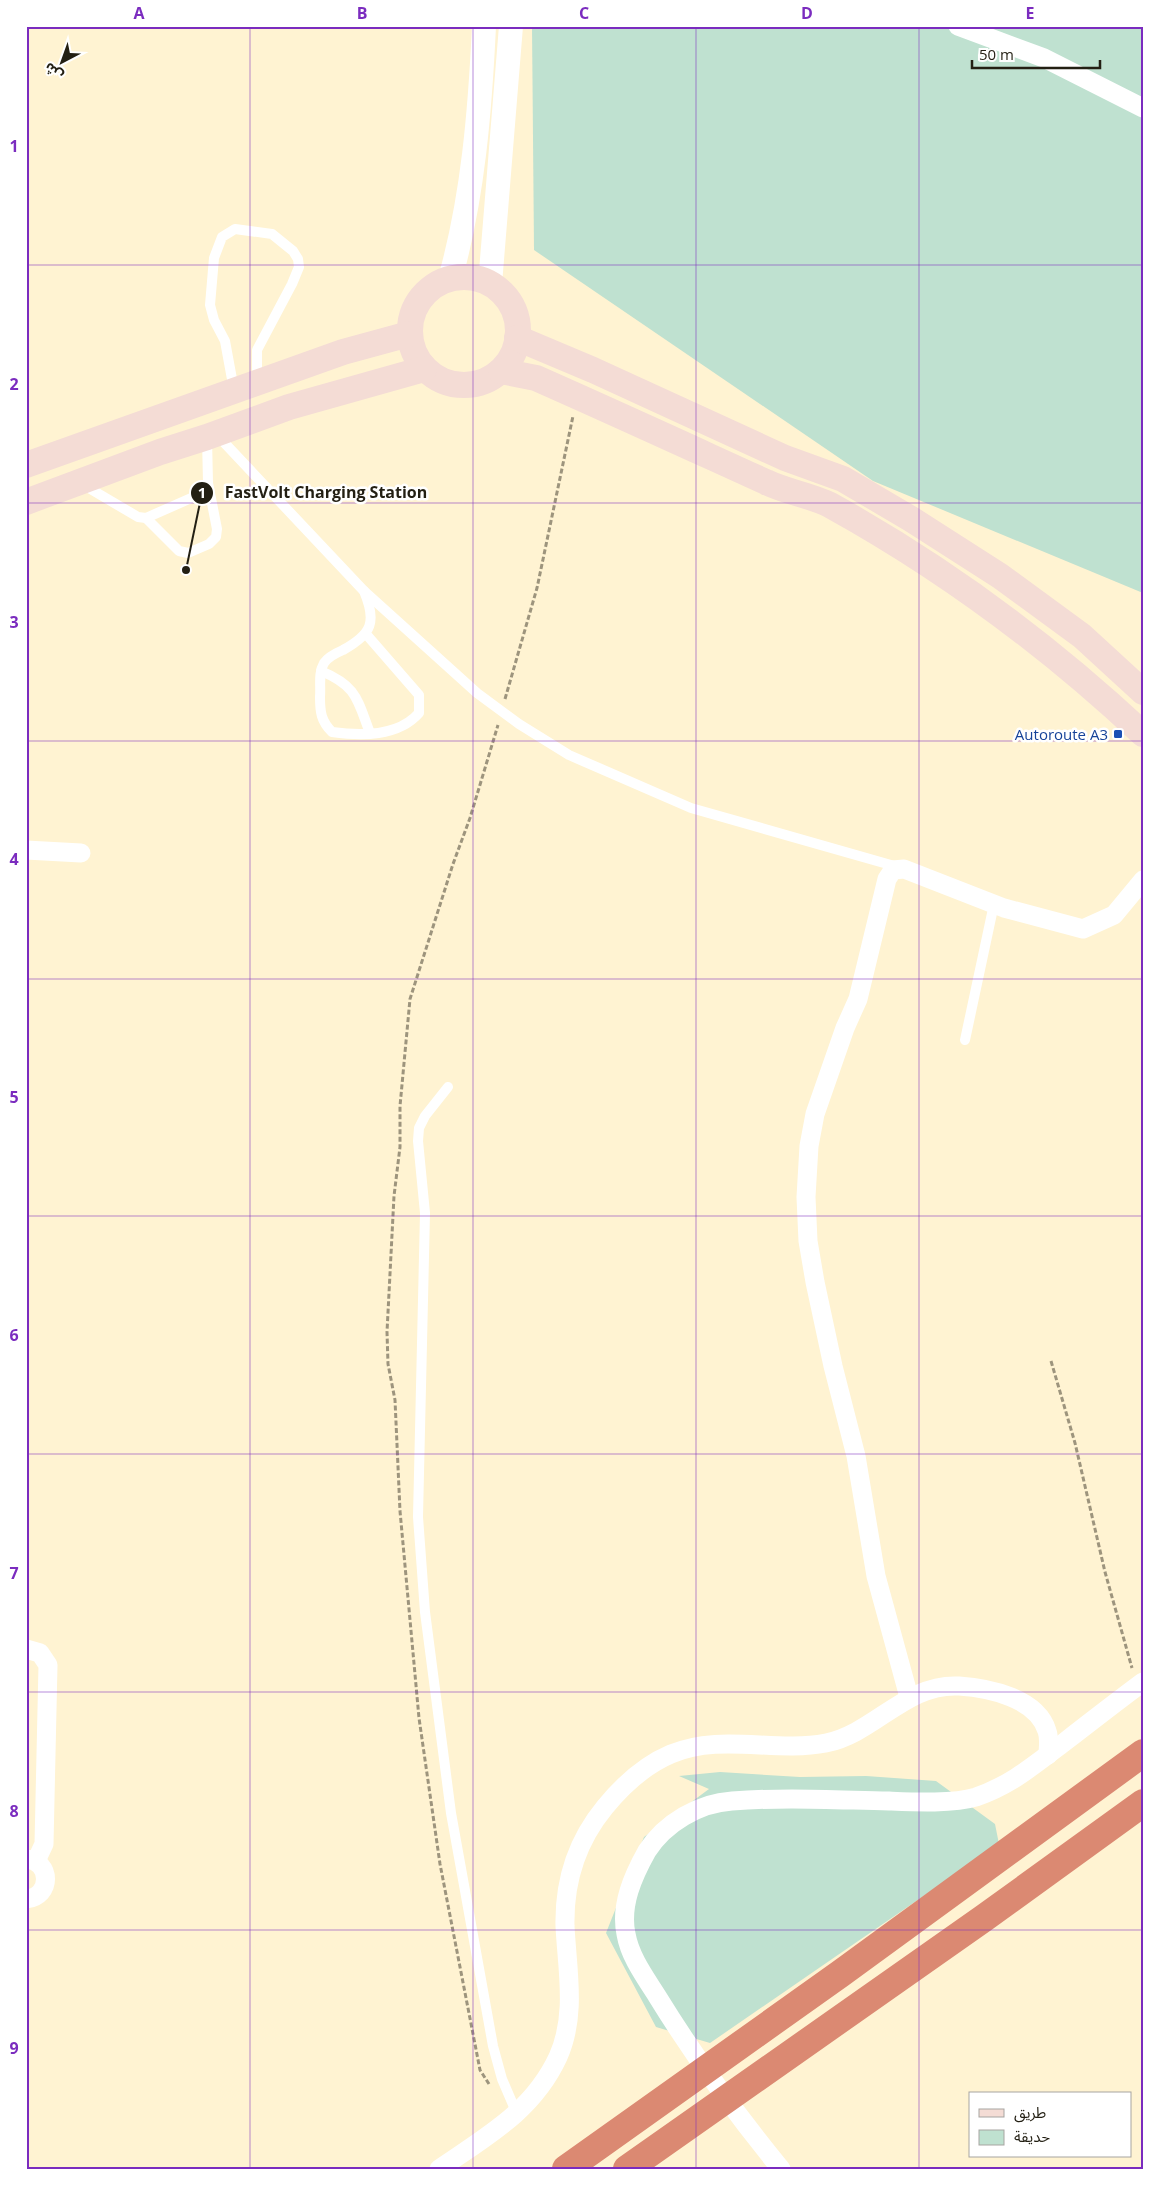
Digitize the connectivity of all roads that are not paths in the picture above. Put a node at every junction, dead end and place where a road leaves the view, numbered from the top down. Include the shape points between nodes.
1 (484, 26) edge
2 (511, 26) edge
3 (958, 26) edge
4 (1143, 108) edge
5 (450, 279) junction
6 (490, 284) junction
7 (410, 334) junction
8 (517, 338) junction
9 (424, 368) junction
10 (501, 371) junction
11 (246, 387) junction
12 (212, 435) junction
13 (26, 465) edge
14 (79, 483) junction
15 (208, 483) junction
16 (26, 502) edge
17 (146, 518) junction
18 (364, 591) junction
19 (366, 634) junction
20 (320, 671) junction
21 (1143, 692) edge
22 (370, 733) junction
23 (1143, 734) edge
24 (26, 850) edge
25 (81, 854) dead end
26 (904, 869) junction
27 (1143, 880) edge
28 (994, 904) junction
29 (965, 1040) dead end
30 (448, 1087) dead end
31 (26, 1649) edge
32 (1140, 1684) edge
33 (909, 1697) junction
34 (1143, 1753) edge
35 (1048, 1755) junction
36 (1143, 1802) edge
37 (31, 1860) edge
38 (26, 1899) edge
39 (517, 2114) junction
40 (439, 2169) edge
41 (566, 2169) edge
42 (627, 2169) edge
43 (781, 2169) edge

1 - 5 street via 469,186 462,233
2 - 6 street
3 - 4 street via 1044,58
5 - 6 main road via 475,278
5 - 7 main road via 433,286 420,300 411,316
6 - 8 main road via 514,311
7 - 9 main road via 414,353
7 - 11 main road via 343,352
8 - 10 main road via 512,356
8 - 21 main road via 785,458 851,484 1007,581 1082,636
9 - 10 main road via 439,380 467,385 485,381
9 - 12 main road via 289,407
10 - 23 main road via 536,378 771,485 828,504 893,542 1002,614 1064,663
11 - 11 lane via 258,350 299,267 293,251 272,234 235,229 222,237 214,258 210,305
11 - 13 main road
12 - 14 main road
12 - 15 lane
12 - 18 lane
14 - 16 main road
14 - 17 lane via 138,517
15 - 17 lane via 198,495
15 - 17 lane via 217,529 216,538 209,544 188,552 179,550
18 - 19 lane via 371,612
18 - 26 lane via 477,693 569,755 690,808
19 - 20 lane via 332,656
19 - 22 lane via 419,695 419,713 413,721 395,731
20 - 22 lane via 347,685 357,698
20 - 22 lane via 320,717 326,726 332,732
24 - 25 street
26 - 28 street
26 - 33 street via 893,870 887,879 858,999 815,1114 809,1146 806,1197 808,1241 819,1301 856,1456 876,1576
27 - 28 street via 1114,915 1083,928
28 - 29 lane
30 - 39 lane via 425,1116 418,1140 425,1213 418,1517 425,1612 451,1813 492,2046
31 - 37 street via 40,1653 48,1665 44,1844
32 - 35 street
33 - 35 street via 926,1690 957,1686 999,1693 1037,1715 1048,1732
33 - 39 street via 854,1733 833,1741 810,1745 720,1743 671,1754 634,1776 610,1800 582,1840 569,1881 565,1923 570,2004 559,2053 538,2089
34 - 41 highway
35 - 43 street via 1018,1778 974,1798 920,1802 777,1799 719,1802 703,1806 661,1833 645,1855 630,1888 625,1918 626,1935 634,1959 680,2032
36 - 42 highway
37 - 38 street via 45,1870 46,1883 40,1894
39 - 40 street

